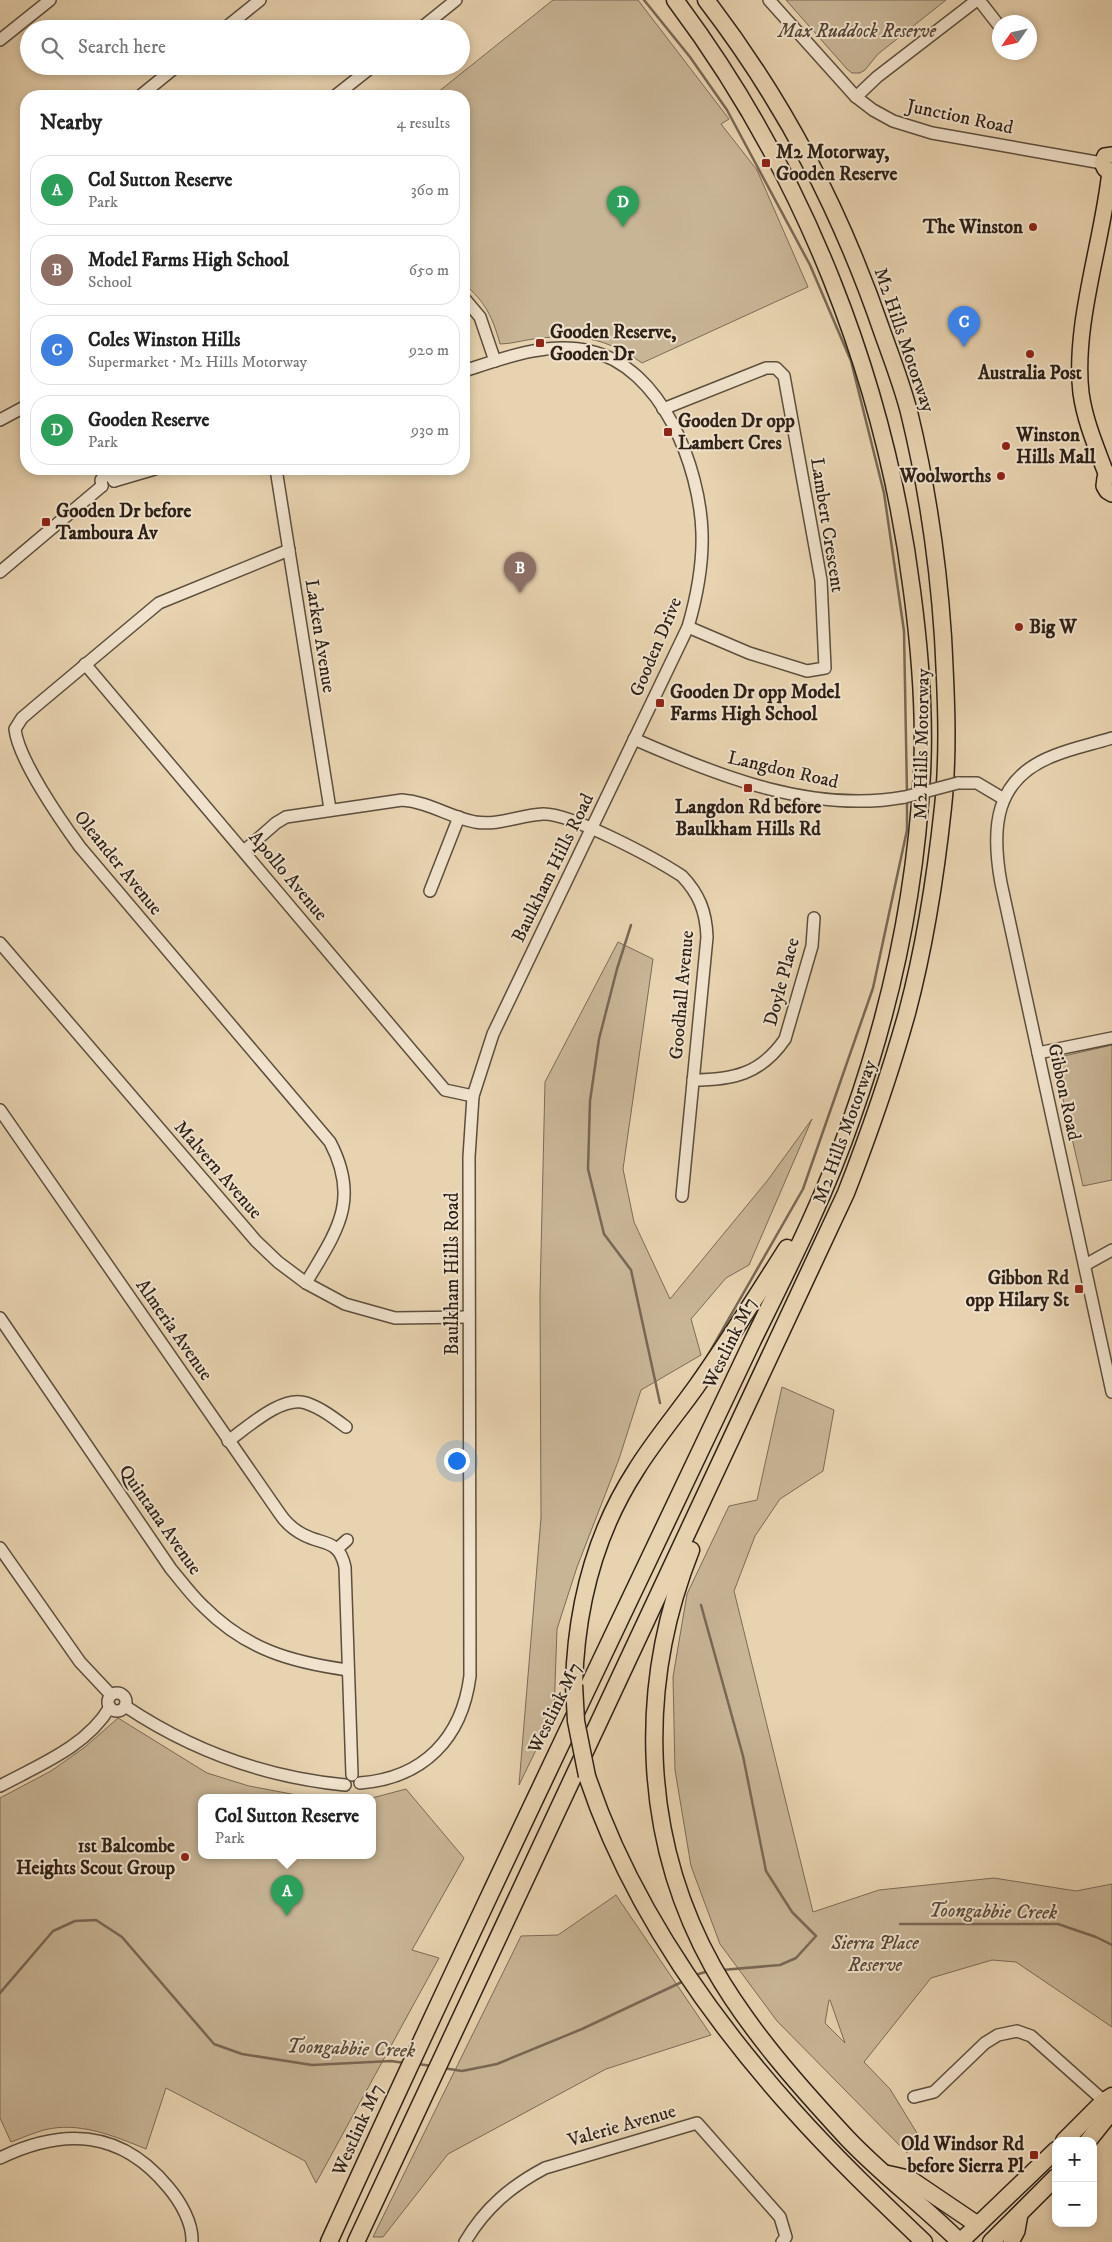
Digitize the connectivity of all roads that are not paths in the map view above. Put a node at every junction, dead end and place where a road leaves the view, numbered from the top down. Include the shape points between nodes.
1 (50, 0) edge
2 (260, 0) edge
3 (456, 0) edge
4 (675, 0) edge
5 (706, 0) edge
6 (769, 0) edge
7 (978, 0) edge
8 (992, 17) edge
9 (25, 20) edge
10 (235, 20) edge
11 (431, 20) edge
12 (20, 24) edge
13 (0, 40) edge
14 (166, 75) edge
15 (361, 75) edge
16 (147, 90) edge
17 (342, 90) edge
18 (856, 97) junction
19 (1110, 161) edge
20 (470, 305) edge
21 (494, 361) junction
22 (470, 368) edge
23 (20, 409) edge
24 (663, 409) junction
25 (0, 420) edge
26 (122, 475) edge
27 (277, 475) edge
28 (1110, 475) edge
29 (105, 478) edge
30 (1112, 494) edge
31 (289, 550) junction
32 (0, 572) edge
33 (688, 627) junction
34 (85, 664) junction
35 (1112, 738) edge
36 (634, 739) junction
37 (1004, 799) junction
38 (330, 809) junction
39 (459, 818) junction
40 (591, 829) junction
41 (244, 850) junction
42 (430, 891) dead end
43 (814, 918) dead end
44 (0, 943) edge
45 (1112, 1038) edge
46 (1038, 1053) junction
47 (692, 1080) junction
48 (473, 1096) junction
49 (0, 1110) edge
50 (822, 1193) junction
51 (682, 1196) dead end
52 (1112, 1250) edge
53 (1085, 1265) junction
54 (306, 1283) junction
55 (469, 1317) junction
56 (0, 1318) edge
57 (4, 1333) edge
58 (1112, 1392) edge
59 (346, 1427) dead end
60 (228, 1441) junction
61 (705, 1497) junction
62 (347, 1540) dead end
63 (0, 1548) edge
64 (337, 1549) junction
65 (348, 1670) junction
66 (111, 1701) junction
67 (352, 1775) junction
68 (360, 1783) junction
69 (345, 1785) junction
70 (0, 1786) edge
71 (914, 2097) dead end
72 (1109, 2102) edge
73 (1069, 2137) edge
74 (1090, 2137) edge
75 (1052, 2154) edge
76 (0, 2158) edge
77 (886, 2173) junction
78 (1052, 2180) edge
79 (1020, 2214) junction
80 (978, 2224) junction
81 (192, 2242) edge
82 (329, 2242) edge
83 (356, 2242) edge
84 (466, 2242) edge
85 (782, 2242) edge
86 (924, 2242) edge
87 (960, 2242) edge
88 (991, 2242) edge
89 (1011, 2242) edge

1 - 9 street
2 - 10 street
3 - 11 street
4 - 50 highway, M2 Hills Motorway via 718,61 771,149 815,239 845,311 893,478 917,625 922,769 908,897 875,1045 851,1121
5 - 61 highway, M2 Hills Motorway via 767,85 833,206 873,303 908,408 939,579 946,678 946,756 943,805 927,918 908,1009 884,1090 846,1193
6 - 18 street, Junction Road
7 - 8 street
7 - 18 street via 877,77
12 - 13 street
14 - 16 street
15 - 17 street
18 - 19 street, Junction Road via 893,121 932,133
19 - 28 main road via 1080,362 1087,422
20 - 21 street via 480,317
21 - 22 street, Gooden Drive
21 - 24 street, Gooden Drive via 553,349 600,354 632,372
23 - 25 street
24 - 33 street, Gooden Drive via 688,460 700,512 700,572
24 - 33 street, Lambert Crescent via 766,368 776,368 784,376 821,580 825,668 807,672 749,653
26 - 29 street
27 - 31 street, Larken Avenue
28 - 30 main road via 1104,486
29 - 32 street
31 - 34 street, Oleander Avenue via 159,603
31 - 38 street, Larken Avenue
33 - 36 street, Gooden Drive
34 - 41 street, Apollo Avenue
34 - 54 street, Oleander Avenue via 22,718 15,729 16,737 57,815 80,847 330,1142 342,1169 346,1197 334,1234
35 - 37 street via 1042,761 1016,782
36 - 37 street, Langdon Road, bridge via 722,774 817,799 862,803 905,797 958,783 976,783
36 - 40 street, Baulkham Hills Road
37 - 46 street, Gibbon Road via 996,824 998,865
38 - 39 street, Goodhall Avenue via 402,800 427,804
38 - 41 street, Goodhall Avenue via 286,818
39 - 40 street, Goodhall Avenue via 494,823 544,814 562,817
39 - 42 street
40 - 47 street, Goodhall Avenue via 682,876 693,887 702,904 707,937
40 - 48 street, Baulkham Hills Road via 493,1034
41 - 48 street, Apollo Avenue via 445,1090
43 - 47 street, Doyle Place via 812,946 785,1039 776,1051 754,1069 736,1076
44 - 54 street, Malvern Avenue via 256,1241
45 - 46 street
46 - 53 street, Gibbon Road
47 - 51 street, Goodhall Avenue
48 - 55 street, Baulkham Hills Road via 469,1157
49 - 60 street, Almeria Avenue
50 - 82 highway, Westlink M7 via 445,1989
50 - 86 highway, bridge via 734,1332 620,1496 598,1545 577,1629 576,1721 587,1776 600,1816 666,1940 717,2015 792,2110
52 - 53 street
53 - 58 street, Gibbon Road
54 - 55 street, Malvern Avenue via 345,1304 395,1318
55 - 68 street, Baulkham Hills Road via 468,1693 454,1729 422,1762 392,1778
56 - 57 street, Quintana Avenue
57 - 65 street, Quintana Avenue via 171,1569 203,1607 224,1626 286,1659
59 - 60 street via 312,1405 291,1401
60 - 64 street, Almeria Avenue via 288,1524 304,1535 328,1542
61 - 77 highway via 700,1527 670,1615 660,1658 654,1708 654,1761 659,1810 677,1885 712,1966 739,2008 822,2110
61 - 83 highway
62 - 64 street
63 - 66 street via 64,1641
64 - 65 street via 345,1567
65 - 67 street
66 - 69 street via 121,1694 125,1699 124,1706 188,1743 233,1762 288,1777
66 - 70 street via 102,1720 77,1743
67 - 68 street
67 - 69 street via 345,1779
68 - 69 street via 352,1790
71 - 72 street via 934,2092 985,2043 998,2035 1017,2031 1031,2036
72 - 73 highway
72 - 74 highway
75 - 80 highway
76 - 81 street via 56,2138 81,2138 126,2150 158,2175 191,2217
77 - 80 highway via 910,2180
77 - 87 highway
78 - 79 highway
79 - 88 highway
79 - 89 main road
80 - 87 highway
84 - 85 street, Valerie Avenue via 486,2210 531,2175 564,2161 697,2123 780,2217 786,2236

